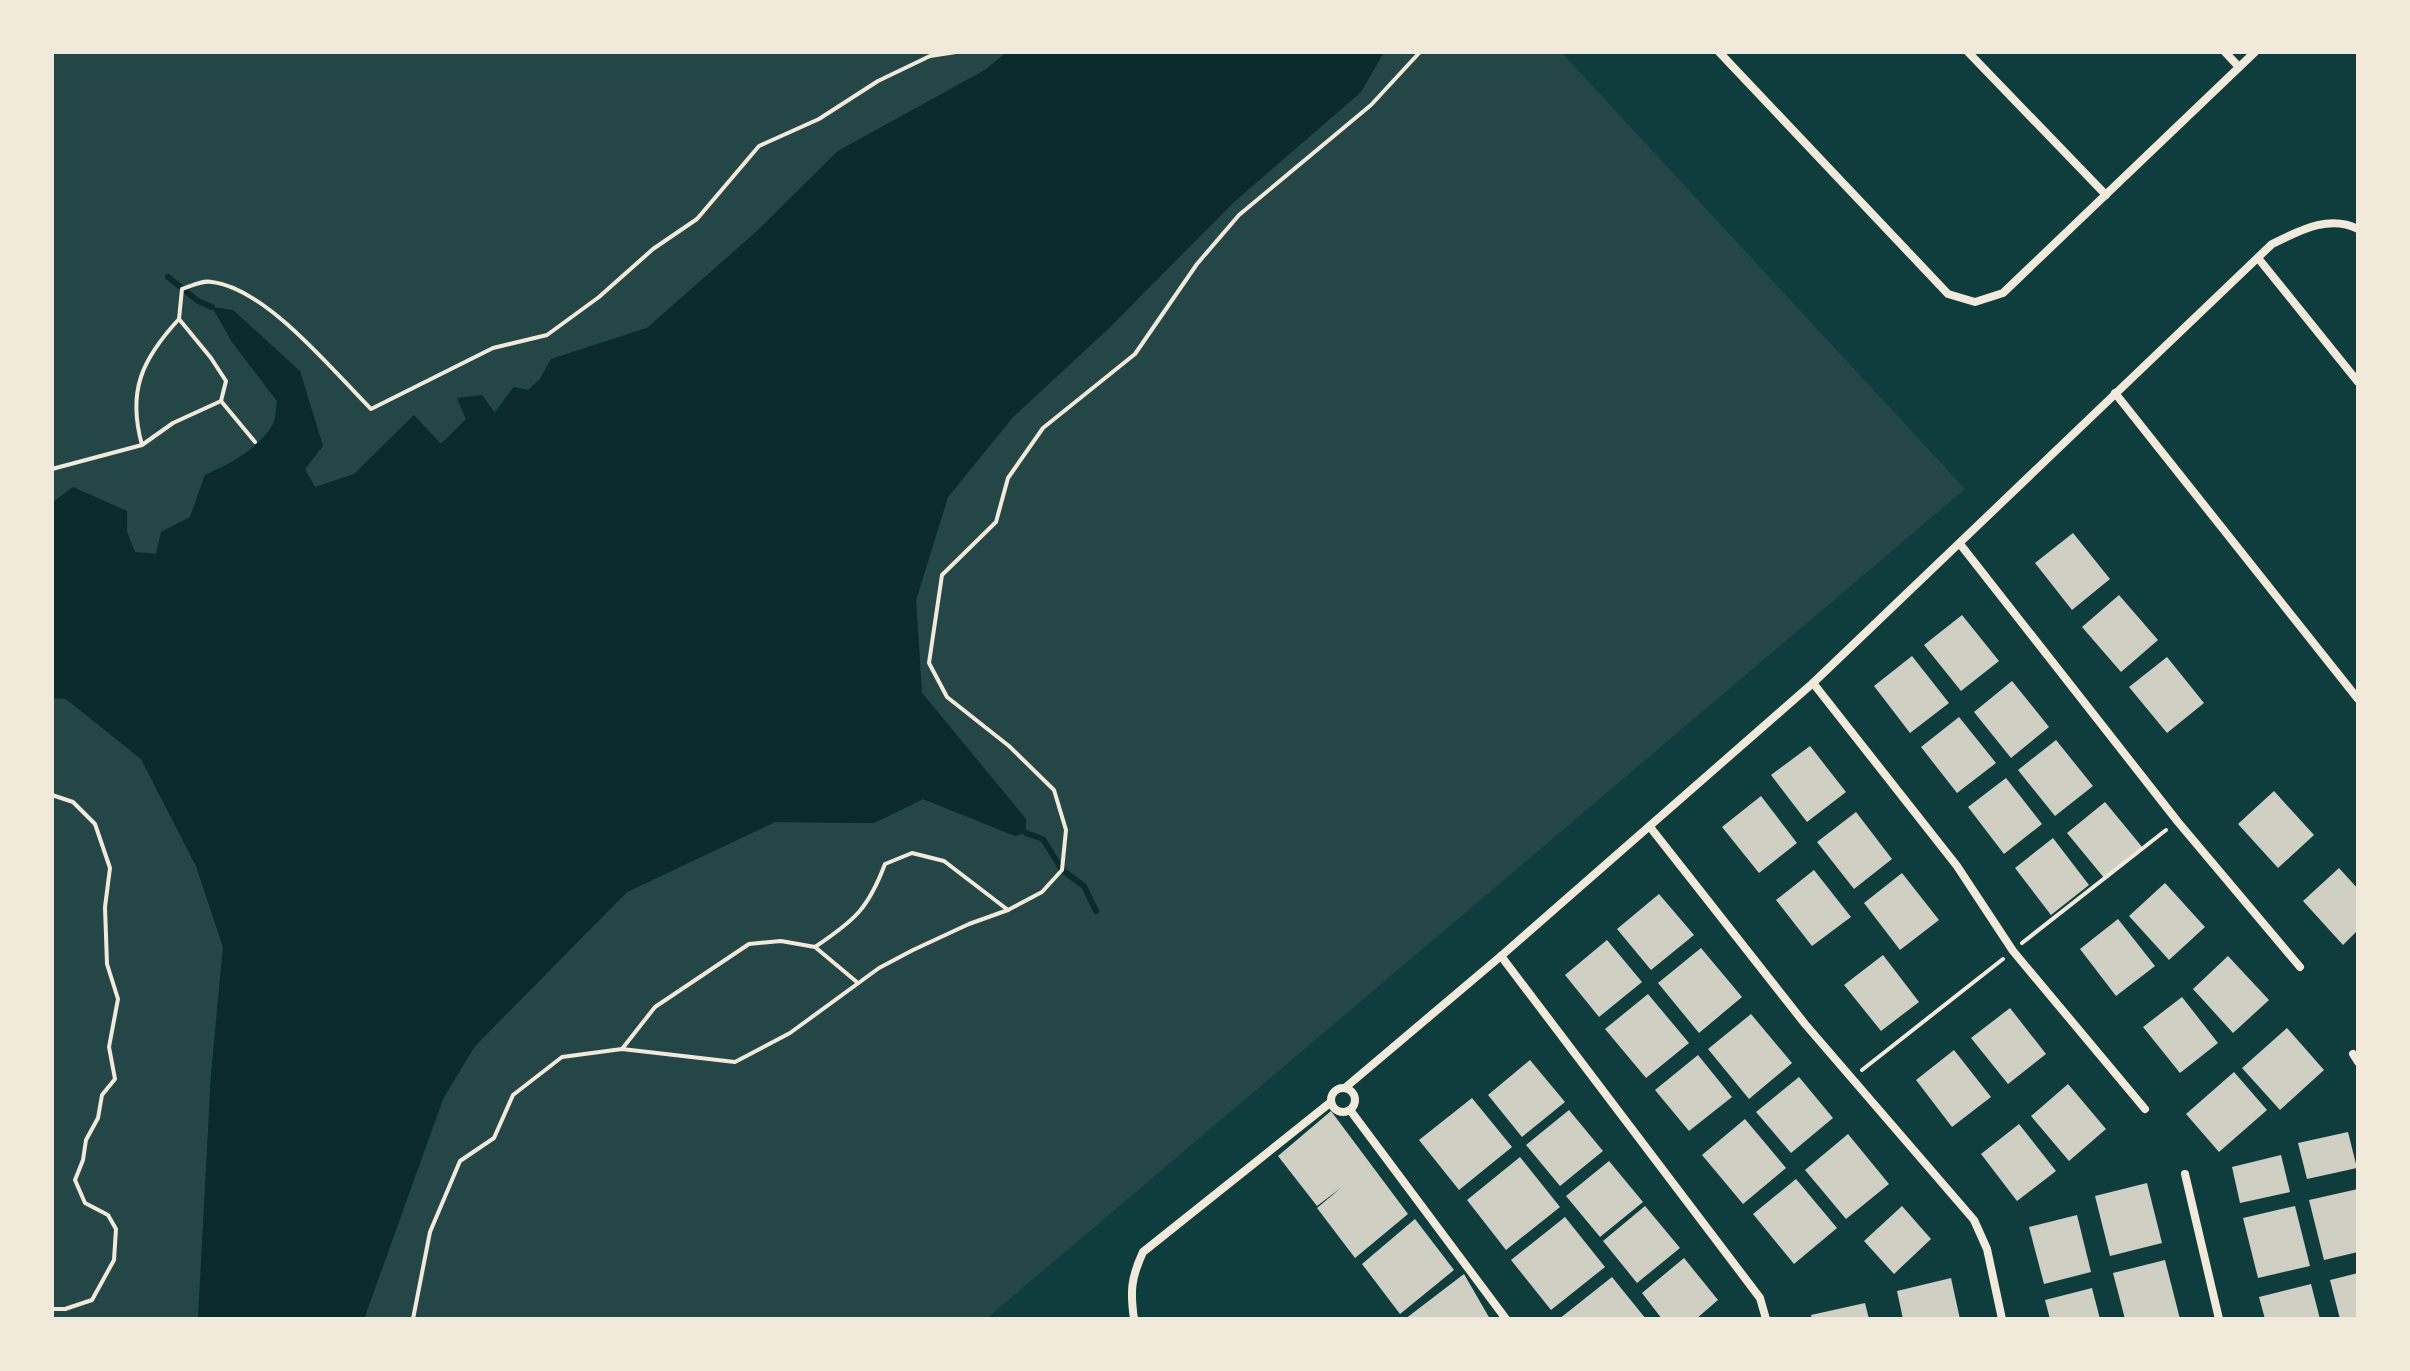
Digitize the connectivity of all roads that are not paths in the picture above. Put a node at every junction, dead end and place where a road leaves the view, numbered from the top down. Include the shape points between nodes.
1 (1719, 52) edge
2 (1968, 52) edge
3 (2225, 52) edge
4 (2255, 52) edge
5 (2239, 67) junction
6 (2106, 195) junction
7 (2358, 229) edge
8 (2258, 258) junction
9 (2358, 382) edge
10 (2115, 393) junction
11 (1960, 544) junction
12 (1813, 683) junction
13 (2358, 699) edge
14 (1650, 827) junction
15 (1501, 956) junction
16 (2300, 967) dead end
17 (1346, 1087) junction
18 (1331, 1102) junction
19 (2145, 1109) dead end
20 (1350, 1110) junction
21 (2185, 1174) dead end
22 (1134, 1319) edge
23 (1506, 1319) edge
24 (1766, 1319) edge
25 (2002, 1319) edge
26 (2219, 1319) edge

1 - 6 street via 1948,294 1975,302 2003,293
2 - 6 street
3 - 5 street
4 - 5 street
5 - 6 street
7 - 8 street via 2346,222 2309,226 2272,244
8 - 9 street
8 - 10 street
10 - 11 street
10 - 13 street
11 - 12 street
11 - 16 street via 2178,822
12 - 14 street
12 - 19 street via 1957,866 2013,951
14 - 15 street
14 - 25 street via 1805,1024 1974,1220 1987,1249
15 - 17 street
15 - 24 street via 1760,1298
17 - 18 street via 1334,1091
17 - 20 street via 1356,1099
18 - 20 street via 1338,1111
18 - 22 street via 1143,1252 1132,1276
20 - 23 street
21 - 26 street

